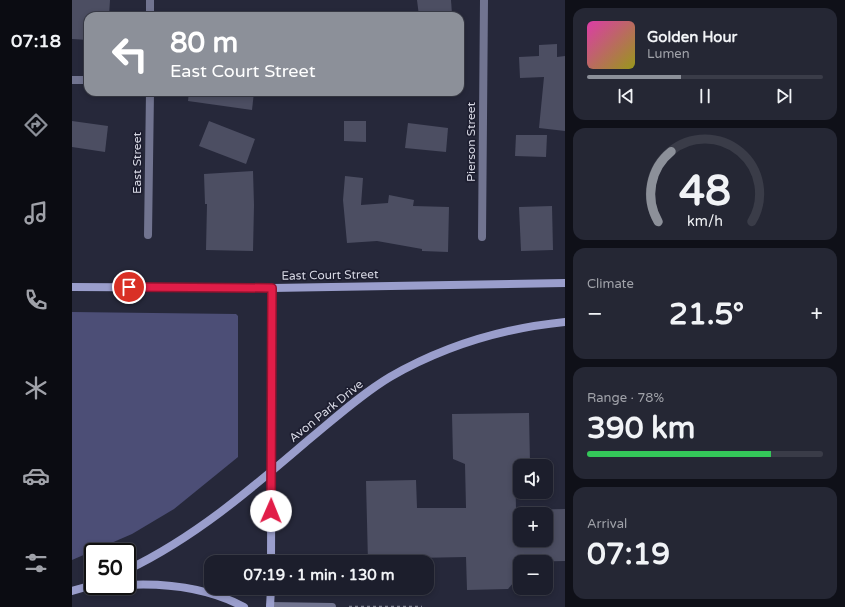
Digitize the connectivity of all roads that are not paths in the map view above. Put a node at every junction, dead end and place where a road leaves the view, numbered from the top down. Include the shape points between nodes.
1 (150, 0) edge
2 (484, 0) edge
3 (150, 12) edge
4 (72, 80) edge
5 (84, 80) edge
6 (150, 96) edge
7 (148, 235) dead end
8 (482, 237) dead end
9 (565, 283) edge
10 (72, 287) edge
11 (272, 288) junction
12 (565, 322) edge
13 (272, 471) junction
14 (271, 555) edge
15 (136, 566) edge
16 (136, 585) edge
17 (84, 588) edge
18 (72, 591) edge
19 (271, 595) edge
20 (244, 607) edge
21 (270, 607) edge
22 (332, 607) edge

1 - 3 street
2 - 8 street, Pierson Street
4 - 5 street
6 - 7 street, East Street
9 - 11 main road, East Court Street
10 - 11 main road, East Court Street
11 - 13 main road
12 - 13 main road, Avon Park Drive via 530,325 480,338 450,348 389,377 355,401
13 - 14 main road
13 - 15 main road, Avon Park Drive via 186,537 154,558
16 - 20 main road via 195,590 222,597
17 - 18 main road
19 - 21 main road
21 - 22 street

